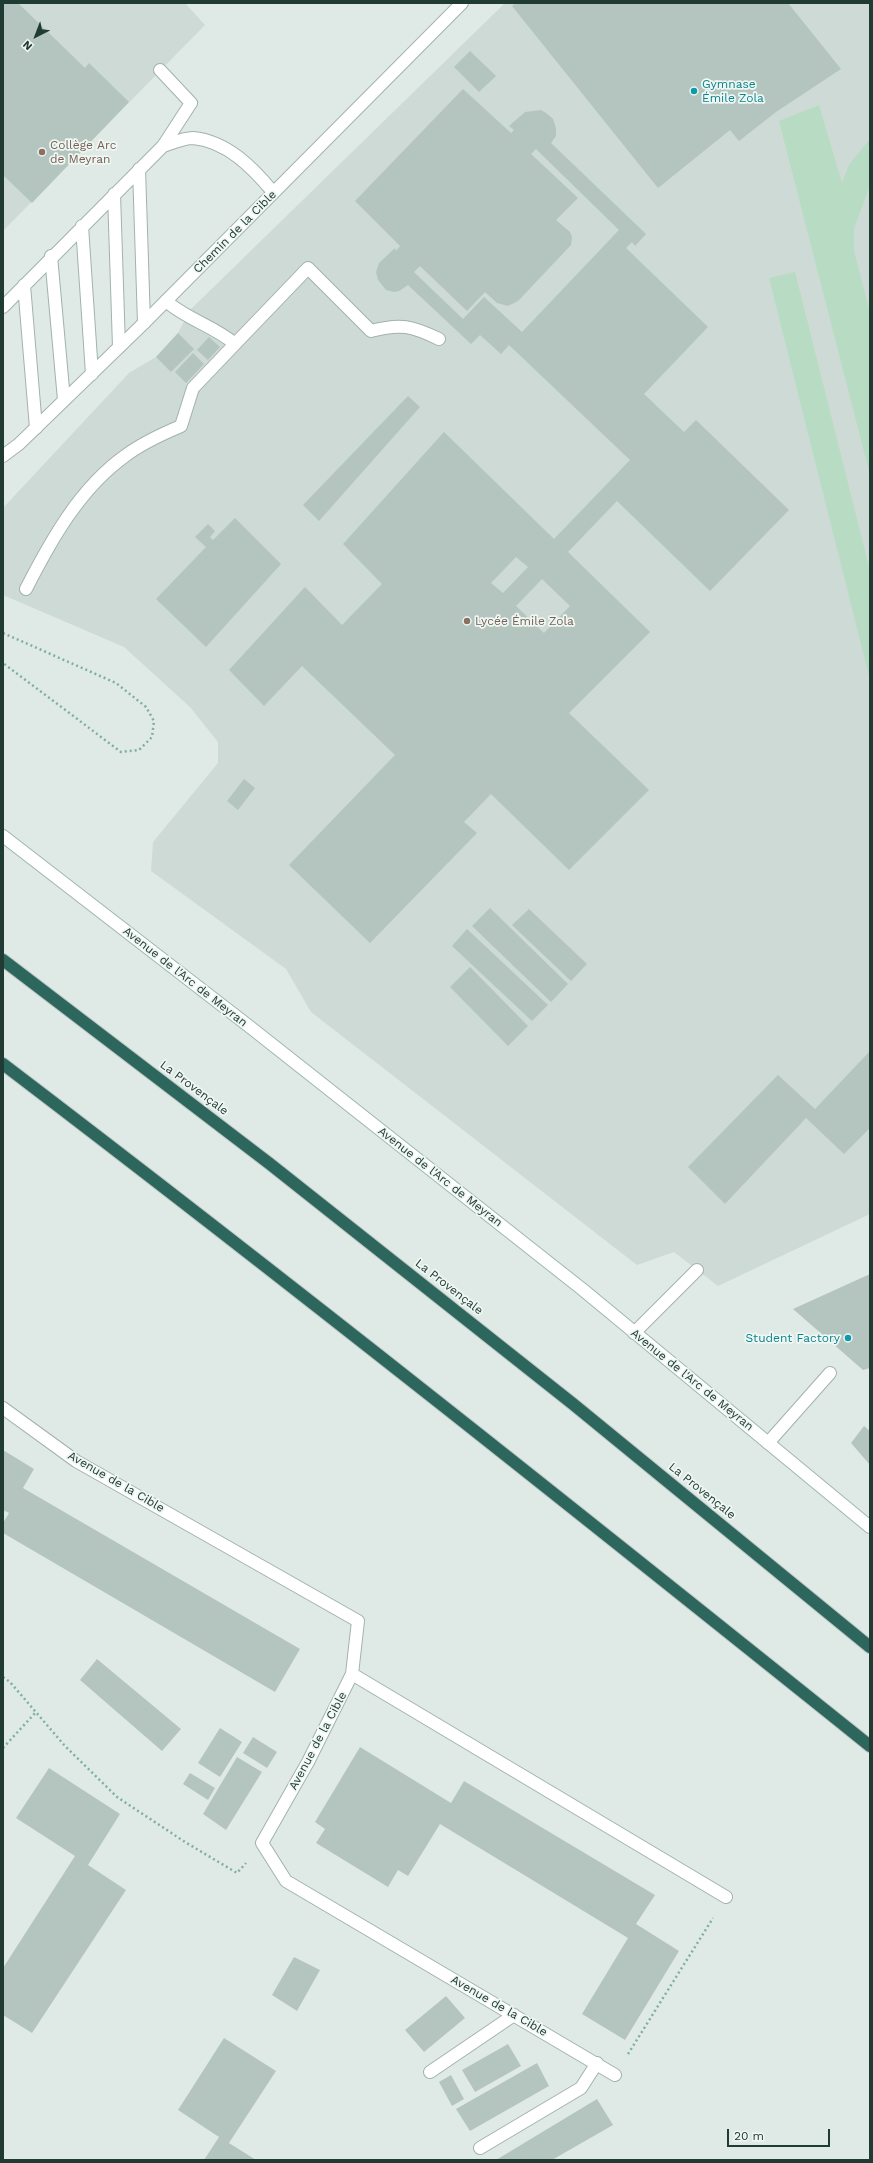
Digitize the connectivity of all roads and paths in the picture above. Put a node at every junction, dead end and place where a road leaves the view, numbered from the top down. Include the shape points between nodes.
1 (462, 3) edge
2 (160, 70) dead end
3 (163, 146) junction
4 (139, 169) junction
5 (273, 192) junction
6 (114, 194) junction
7 (82, 226) junction
8 (51, 256) junction
9 (24, 285) junction
10 (166, 301) junction
11 (3, 307) edge
12 (144, 323) junction
13 (439, 339) dead end
14 (235, 344) junction
15 (119, 347) junction
16 (92, 374) junction
17 (64, 400) junction
18 (36, 428) junction
19 (3, 456) edge
20 (26, 588) dead end
21 (3, 633) edge
22 (3, 663) edge
23 (3, 836) edge
24 (3, 960) edge
25 (3, 1064) edge
26 (697, 1270) dead end
27 (634, 1333) junction
28 (830, 1373) dead end
29 (3, 1408) edge
30 (768, 1443) junction
31 (870, 1527) edge
32 (870, 1647) edge
33 (352, 1674) junction
34 (3, 1677) edge
35 (36, 1712) junction
36 (870, 1746) edge
37 (3, 1748) edge
38 (237, 1873) dead end
39 (726, 1897) joint
40 (514, 2015) junction
41 (597, 2063) junction
42 (430, 2072) dead end
43 (615, 2075) joint
44 (480, 2148) dead end

1 - 5 main road, Chemin de la Cible
2 - 3 main road via 191,104
3 - 4 main road
3 - 5 main road via 192,138 218,144 257,174
4 - 6 main road
4 - 12 main road
5 - 10 main road, Chemin de la Cible
6 - 7 main road
6 - 15 main road
7 - 8 main road
7 - 16 main road
8 - 9 main road
8 - 17 main road
9 - 11 main road
9 - 18 main road
10 - 12 main road, Chemin de la Cible
10 - 14 main road via 176,310 224,334
12 - 15 main road, Chemin de la Cible
13 - 14 main road via 415,328 386,327 371,331 308,268
14 - 20 main road via 192,388 181,426 150,439 124,456 93,484 40,561
15 - 16 main road, Chemin de la Cible
16 - 17 main road, Chemin de la Cible
17 - 18 main road, Chemin de la Cible
18 - 19 main road, Chemin de la Cible
21 - 22 path via 116,683 146,707 154,721 152,737 139,750 121,752
23 - 27 main road, Avenue de l'Arc de Meyran via 250,1027
24 - 32 highway, La Provençale via 270,1164 574,1404
25 - 36 highway via 461,1419
26 - 27 main road
27 - 30 main road, Avenue de l'Arc de Meyran
28 - 30 main road
29 - 33 main road, Avenue de la Cible via 76,1461 358,1621
30 - 31 main road, Avenue de l'Arc de Meyran
33 - 39 main road
33 - 40 main road, Avenue de la Cible via 308,1762 262,1843 286,1880
34 - 35 path
35 - 37 path
35 - 38 path via 65,1746 116,1797
39 - 43 path
40 - 41 main road, Avenue de la Cible
40 - 42 main road
41 - 43 main road, Avenue de la Cible
41 - 44 main road via 581,2088

